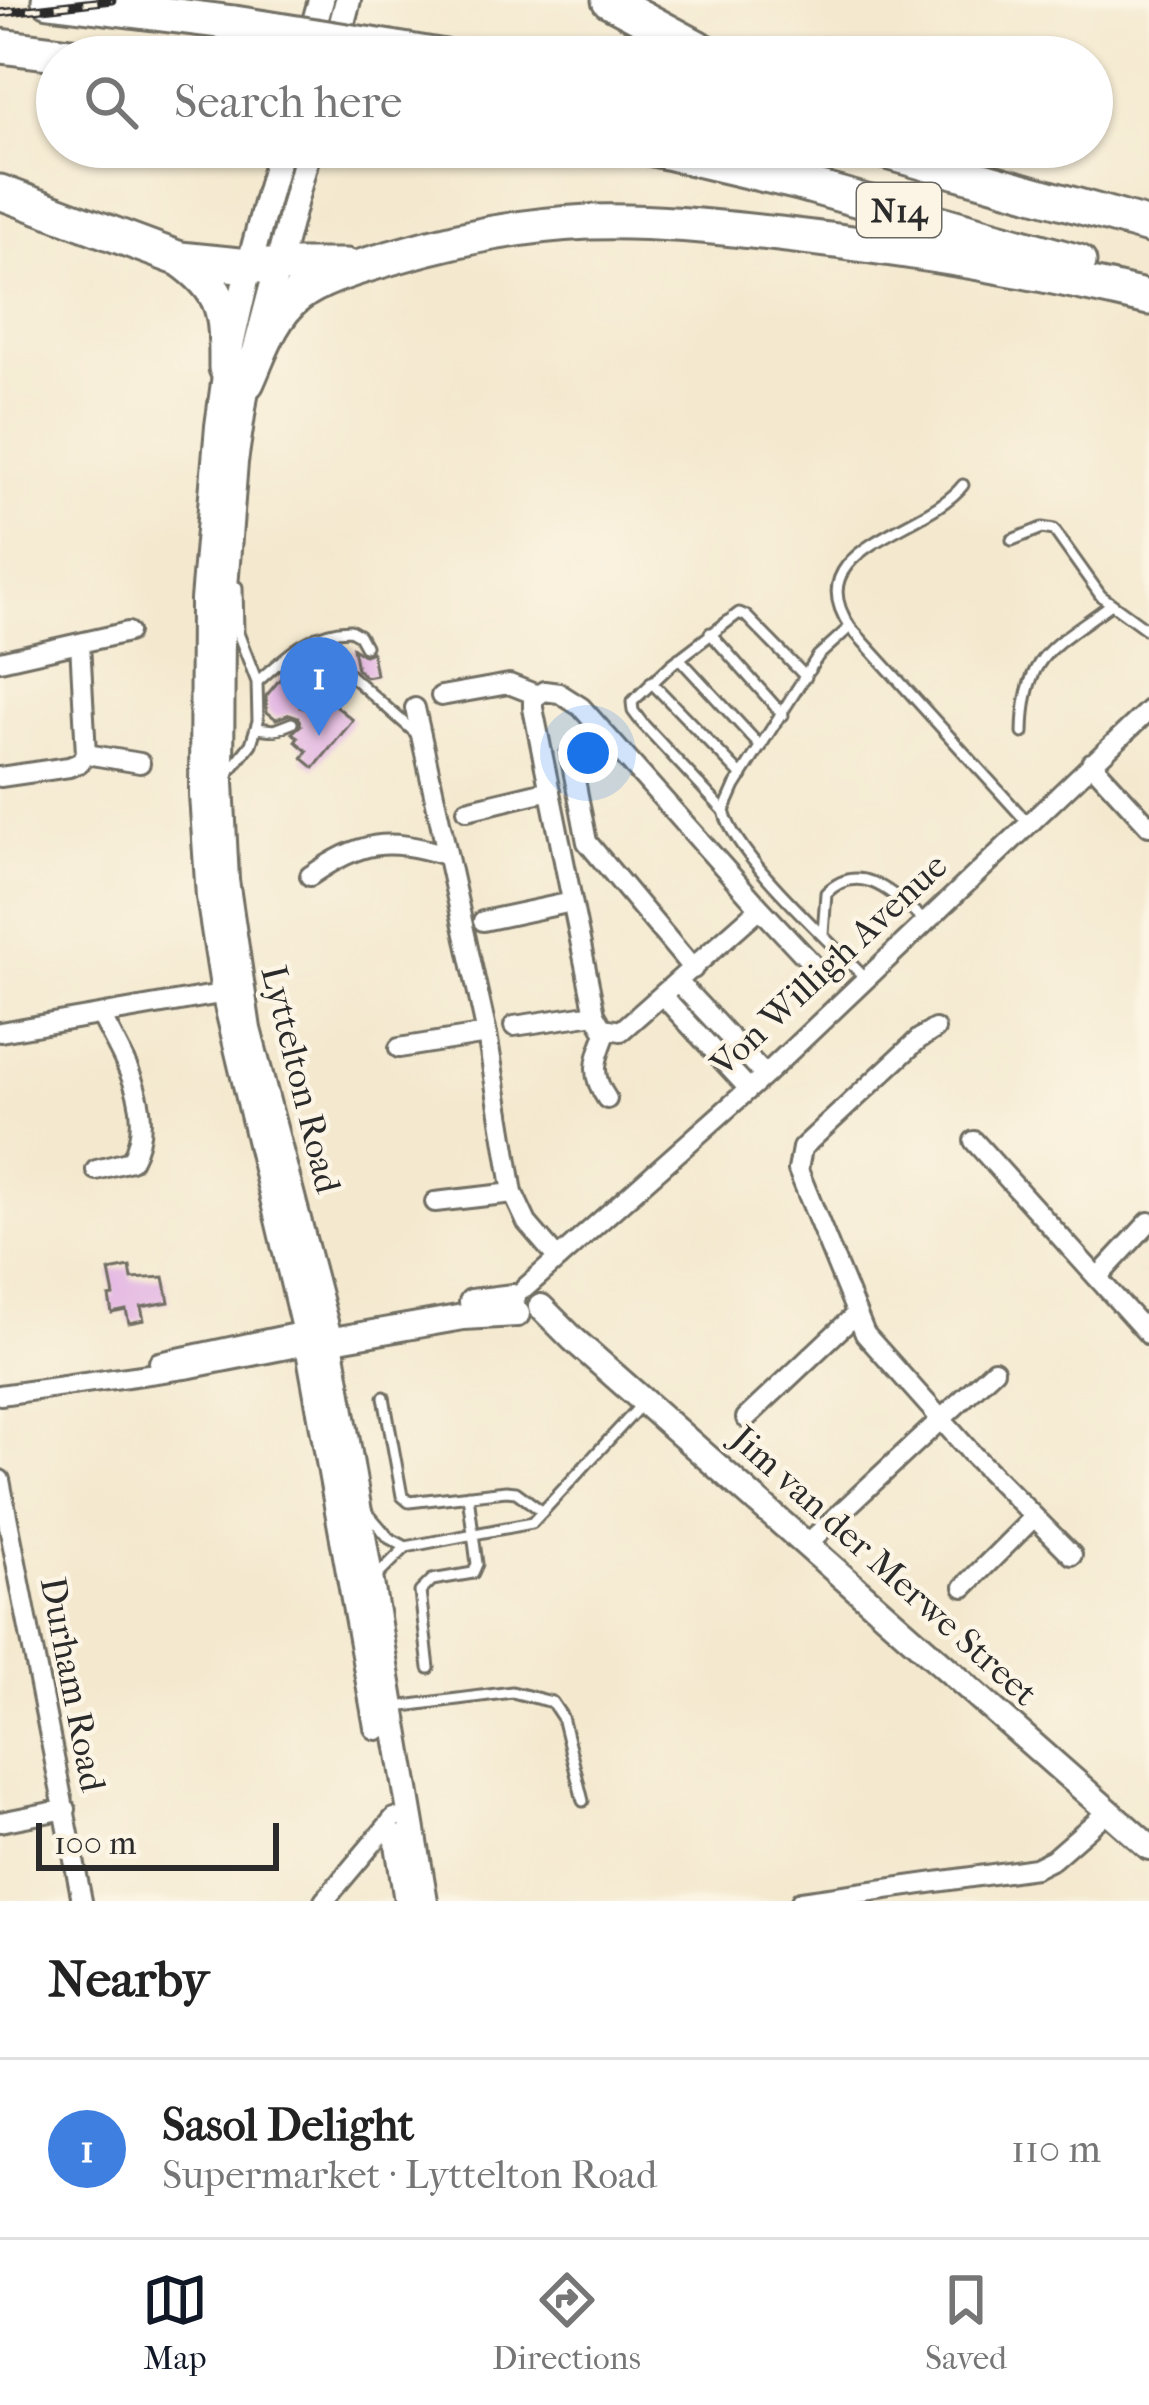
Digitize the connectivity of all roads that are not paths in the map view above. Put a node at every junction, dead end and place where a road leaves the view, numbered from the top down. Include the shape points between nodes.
1 (49, 0) edge
2 (321, 0) edge
3 (348, 0) edge
4 (609, 0) edge
5 (311, 36) edge
6 (319, 36) edge
7 (339, 36) edge
8 (677, 36) edge
9 (0, 46) edge
10 (36, 51) edge
11 (278, 168) edge
12 (301, 168) edge
13 (732, 168) edge
14 (946, 168) edge
15 (980, 168) edge
16 (0, 192) edge
17 (1149, 223) edge
18 (180, 259) junction
19 (262, 266) junction
20 (366, 266) junction
21 (1149, 286) edge
22 (1149, 298) edge
23 (236, 375) junction
24 (963, 485) dead end
25 (229, 516) junction
26 (1012, 540) dead end
27 (1110, 604) junction
28 (850, 627) junction
29 (128, 632) dead end
30 (1149, 632) edge
31 (710, 633) junction
32 (316, 637) junction
33 (80, 643) junction
34 (365, 646) dead end
35 (679, 658) junction
36 (0, 661) edge
37 (336, 663) junction
38 (370, 676) dead end
39 (806, 677) junction
40 (257, 682) junction
41 (651, 682) junction
42 (538, 694) junction
43 (372, 695) junction
44 (441, 696) dead end
45 (308, 702) dead end
46 (415, 708) dead end
47 (1149, 710) edge
48 (783, 715) junction
49 (292, 723) dead end
50 (257, 728) junction
51 (1023, 733) dead end
52 (421, 738) junction
53 (761, 747) junction
54 (86, 754) junction
55 (570, 754) dead end
56 (140, 763) dead end
57 (1091, 763) junction
58 (742, 776) junction
59 (0, 778) edge
60 (221, 782) junction
61 (550, 790) junction
62 (467, 810) dead end
63 (724, 811) junction
64 (1028, 823) junction
65 (1149, 826) edge
66 (446, 856) junction
67 (310, 876) dead end
68 (572, 902) junction
69 (760, 908) junction
70 (483, 921) dead end
71 (926, 921) junction
72 (823, 934) junction
73 (817, 969) dead end
74 (866, 979) junction
75 (678, 982) junction
76 (232, 992) junction
77 (595, 1014) junction
78 (101, 1015) junction
79 (514, 1026) dead end
80 (935, 1029) dead end
81 (608, 1031) junction
82 (0, 1032) edge
83 (487, 1034) junction
84 (399, 1048) dead end
85 (765, 1075) junction
86 (749, 1089) junction
87 (607, 1099) dead end
88 (974, 1141) dead end
89 (96, 1170) dead end
90 (512, 1193) junction
91 (435, 1202) dead end
92 (1149, 1222) edge
93 (555, 1262) junction
94 (1098, 1277) junction
95 (528, 1303) junction
96 (855, 1315) junction
97 (1149, 1335) edge
98 (317, 1336) junction
99 (994, 1370) dead end
100 (0, 1395) edge
101 (384, 1397) dead end
102 (645, 1401) junction
103 (746, 1418) dead end
104 (940, 1419) junction
105 (0, 1480) edge
106 (468, 1495) junction
107 (357, 1498) junction
108 (543, 1512) junction
109 (1033, 1518) junction
110 (473, 1536) junction
111 (808, 1543) junction
112 (406, 1547) junction
113 (1072, 1555) dead end
114 (371, 1584) junction
115 (964, 1587) dead end
116 (429, 1668) dead end
117 (391, 1708) junction
118 (583, 1801) dead end
119 (66, 1809) junction
120 (1108, 1811) junction
121 (394, 1818) junction
122 (0, 1822) edge
123 (1149, 1846) edge
124 (82, 1901) edge
125 (324, 1901) edge
126 (407, 1901) edge
127 (425, 1901) edge
128 (801, 1901) edge

1 - 6 highway, bridge
2 - 5 main road
3 - 7 main road
4 - 8 highway
9 - 10 highway
11 - 19 main road
12 - 19 main road
13 - 21 highway, N14 via 1044,250
14 - 17 highway, N14
15 - 17 highway
16 - 18 highway
18 - 19 highway
18 - 23 highway via 206,277 222,305
19 - 20 highway
19 - 23 main road, Lyttelton Road
20 - 22 highway via 469,237 644,222 866,244
20 - 23 highway via 301,293
23 - 25 main road, Lyttelton Road
23 - 76 main road, Lyttelton Road via 211,487 200,691 209,897
24 - 28 lane via 847,562 836,596
25 - 40 lane via 238,634
25 - 60 main road, Lyttelton Road
26 - 27 lane via 1054,530
27 - 30 lane
27 - 51 lane via 1039,659 1027,683
28 - 39 lane
28 - 64 lane
29 - 33 street
31 - 35 lane
31 - 39 lane via 733,614 746,616
31 - 48 lane
32 - 34 lane via 350,630
32 - 37 lane
32 - 40 lane
33 - 36 street
33 - 54 street
35 - 41 lane
35 - 53 lane
37 - 43 lane
37 - 45 lane
38 - 43 lane
39 - 48 lane
40 - 50 lane
41 - 58 lane
41 - 63 lane via 633,711
42 - 44 street via 509,684
42 - 61 street via 533,707
42 - 69 street via 559,692 581,706
43 - 52 lane
46 - 52 street
47 - 57 street, Von Willigh Avenue
48 - 53 lane
49 - 50 lane
50 - 60 lane
52 - 66 street
53 - 58 lane
54 - 56 street
54 - 59 street via 69,767
55 - 75 street via 586,842
57 - 64 street, Von Willigh Avenue
57 - 65 street
58 - 63 lane
60 - 76 main road, Lyttelton Road
61 - 62 street
61 - 68 street
63 - 72 lane via 731,832
64 - 71 street, Von Willigh Avenue
66 - 67 street via 404,844 368,845
66 - 83 street
68 - 70 street
68 - 77 street
69 - 73 street
69 - 75 street
71 - 72 lane via 876,882 843,879 826,893
71 - 74 street, Von Willigh Avenue
72 - 74 lane
74 - 85 street, Von Willigh Avenue
75 - 81 street via 621,1030
75 - 85 street
75 - 86 street
76 - 78 street
76 - 98 main road, Lyttelton Road
77 - 79 street
77 - 81 street
78 - 82 street
78 - 89 street via 131,1075 142,1140 131,1161
80 - 96 street via 797,1159
81 - 87 street via 594,1064
83 - 84 street
83 - 90 street
85 - 86 street, Von Willigh Avenue
86 - 93 street, Von Willigh Avenue
88 - 94 street
90 - 91 street
90 - 93 street
92 - 94 street
93 - 95 street, Von Willigh Avenue
94 - 97 street
95 - 98 main road
95 - 102 main road, Jim van der Merwe Street
96 - 103 street
96 - 104 street
98 - 100 street via 191,1368
98 - 107 main road, Lyttelton Road
98 - 121 main road, Lyttelton Road
99 - 104 street
101 - 106 lane via 402,1496 416,1504
102 - 108 lane
102 - 111 main road, Jim van der Merwe Street
104 - 109 street
104 - 111 street
105 - 119 street, Durham Road
106 - 108 lane via 516,1492
106 - 110 lane
107 - 112 lane via 379,1529
107 - 114 main road, Lyttelton Road
108 - 110 lane via 518,1528
109 - 113 street
109 - 115 street
110 - 112 lane
110 - 116 lane via 473,1573 431,1580 420,1592
111 - 120 main road, Jim van der Merwe Street
112 - 114 lane
114 - 117 main road, Lyttelton Road
117 - 118 lane via 512,1692 552,1702
117 - 127 main road, Lyttelton Road
119 - 122 street
119 - 124 street, Durham Road
120 - 123 main road, Jim van der Merwe Street
120 - 128 street via 1034,1868
121 - 125 street
121 - 126 main road, Lyttelton Road

